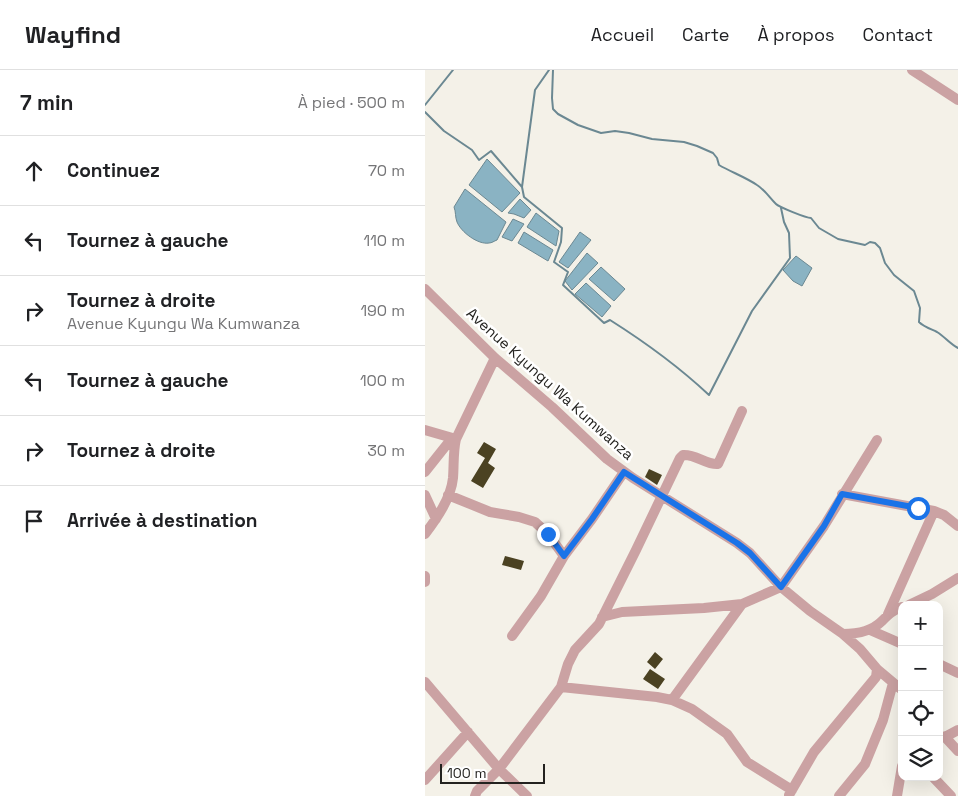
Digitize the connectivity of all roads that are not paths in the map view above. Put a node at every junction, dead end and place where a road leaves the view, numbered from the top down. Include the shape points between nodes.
1 (912, 70) edge
2 (958, 100) edge
3 (425, 289) edge
4 (495, 358) junction
5 (742, 410) dead end
6 (425, 430) edge
7 (454, 439) junction
8 (877, 440) dead end
9 (425, 472) edge
10 (624, 472) junction
11 (448, 494) junction
12 (842, 494) junction
13 (425, 495) edge
14 (662, 497) junction
15 (934, 511) junction
16 (436, 520) junction
17 (958, 526) edge
18 (425, 534) edge
19 (564, 556) junction
20 (425, 576) edge
21 (958, 578) edge
22 (425, 582) edge
23 (781, 587) junction
24 (917, 601) edge
25 (742, 604) junction
26 (607, 605) junction
27 (898, 609) edge
28 (622, 612) junction
29 (888, 614) junction
30 (602, 617) junction
31 (870, 630) junction
32 (843, 634) junction
33 (512, 636) dead end
34 (898, 642) edge
35 (943, 666) edge
36 (877, 670) junction
37 (958, 673) edge
38 (425, 682) edge
39 (893, 683) junction
40 (561, 687) junction
41 (898, 687) edge
42 (673, 700) junction
43 (958, 730) edge
44 (468, 732) junction
45 (943, 737) edge
46 (943, 738) edge
47 (958, 751) edge
48 (499, 769) junction
49 (425, 780) edge
50 (900, 781) edge
51 (937, 781) edge
52 (790, 793) edge
53 (475, 796) edge
54 (527, 796) edge
55 (839, 796) edge
56 (897, 796) edge
57 (951, 796) edge

1 - 2 street
3 - 4 street, Avenue Kyungu Wa Kumwanza
4 - 7 street
4 - 10 street, Avenue Kyungu Wa Kumwanza
5 - 14 street via 720,462 716,465 690,454 683,455
6 - 7 street
7 - 9 street
7 - 11 street via 453,478
8 - 12 street
10 - 14 street, Avenue Kyungu Wa Kumwanza
10 - 19 street
11 - 16 street
11 - 19 street via 490,512 535,522
12 - 15 street
12 - 23 street
13 - 16 street
14 - 23 street, Avenue Kyungu Wa Kumwanza via 737,543
14 - 26 street
15 - 17 street
15 - 29 street
16 - 18 street
19 - 33 street via 541,596
20 - 22 street
21 - 24 street
23 - 25 street
23 - 32 street, Avenue Kyungu Wa Kumwanza
25 - 28 street
25 - 42 street
26 - 28 street
26 - 30 street
27 - 29 street
28 - 30 street
29 - 31 street
30 - 40 street via 575,650
31 - 32 street
31 - 34 street
32 - 36 street, Avenue Kyungu Wa Kumwanza
35 - 37 street
36 - 39 street, Avenue Kyungu Wa Kumwanza
36 - 52 street via 876,678 814,752
38 - 44 street
39 - 41 street, Avenue Kyungu Wa Kumwanza
39 - 55 street via 865,764
40 - 42 street
40 - 48 street
42 - 52 street via 692,708 727,734 747,762
43 - 45 street
44 - 48 street
44 - 49 street
46 - 47 street
48 - 53 street
48 - 54 street
50 - 56 street
51 - 57 street

